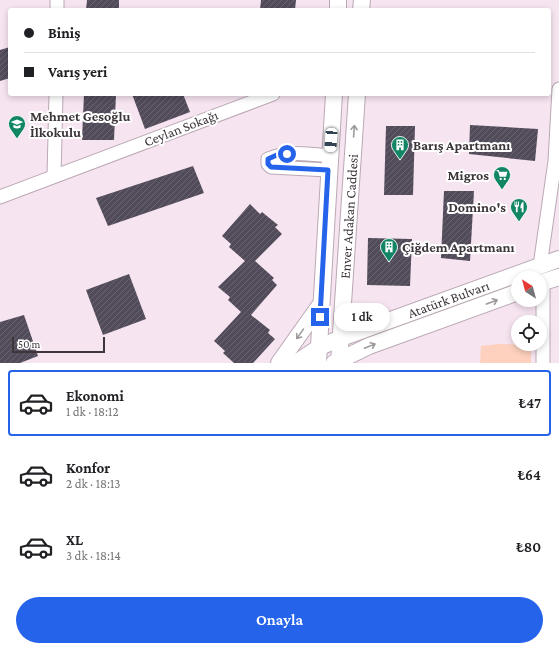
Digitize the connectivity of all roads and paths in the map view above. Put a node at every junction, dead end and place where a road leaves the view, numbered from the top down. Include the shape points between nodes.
1 (559, 89) edge
2 (56, 96) edge
3 (268, 96) edge
4 (334, 96) edge
5 (357, 96) edge
6 (54, 176) junction
7 (0, 197) edge
8 (559, 259) edge
9 (540, 266) junction
10 (541, 271) edge
11 (559, 277) edge
12 (547, 281) edge
13 (511, 295) edge
14 (320, 304) junction
15 (542, 307) edge
16 (341, 338) junction
17 (319, 355) edge
18 (338, 362) edge
19 (279, 363) edge
20 (296, 363) edge
21 (543, 363) edge

1 - 9 street via 555,161
2 - 6 street
3 - 6 street, Ceylan Sokağı
4 - 14 main road
16 -> 5 main road, Enver Adakan Caddesi
6 - 7 street, Ceylan Sokağı
8 - 9 main road, Atatürk Bulvarı
9 - 10 main road
9 - 16 main road, Atatürk Bulvarı
11 - 12 main road
18 -> 13 main road, Atatürk Bulvarı via 369,346
14 - 17 main road
14 -> 19 main road
15 - 21 street
16 - 17 main road, Atatürk Bulvarı
16 - 18 main road, Enver Adakan Caddesi
17 - 20 main road, Atatürk Bulvarı

